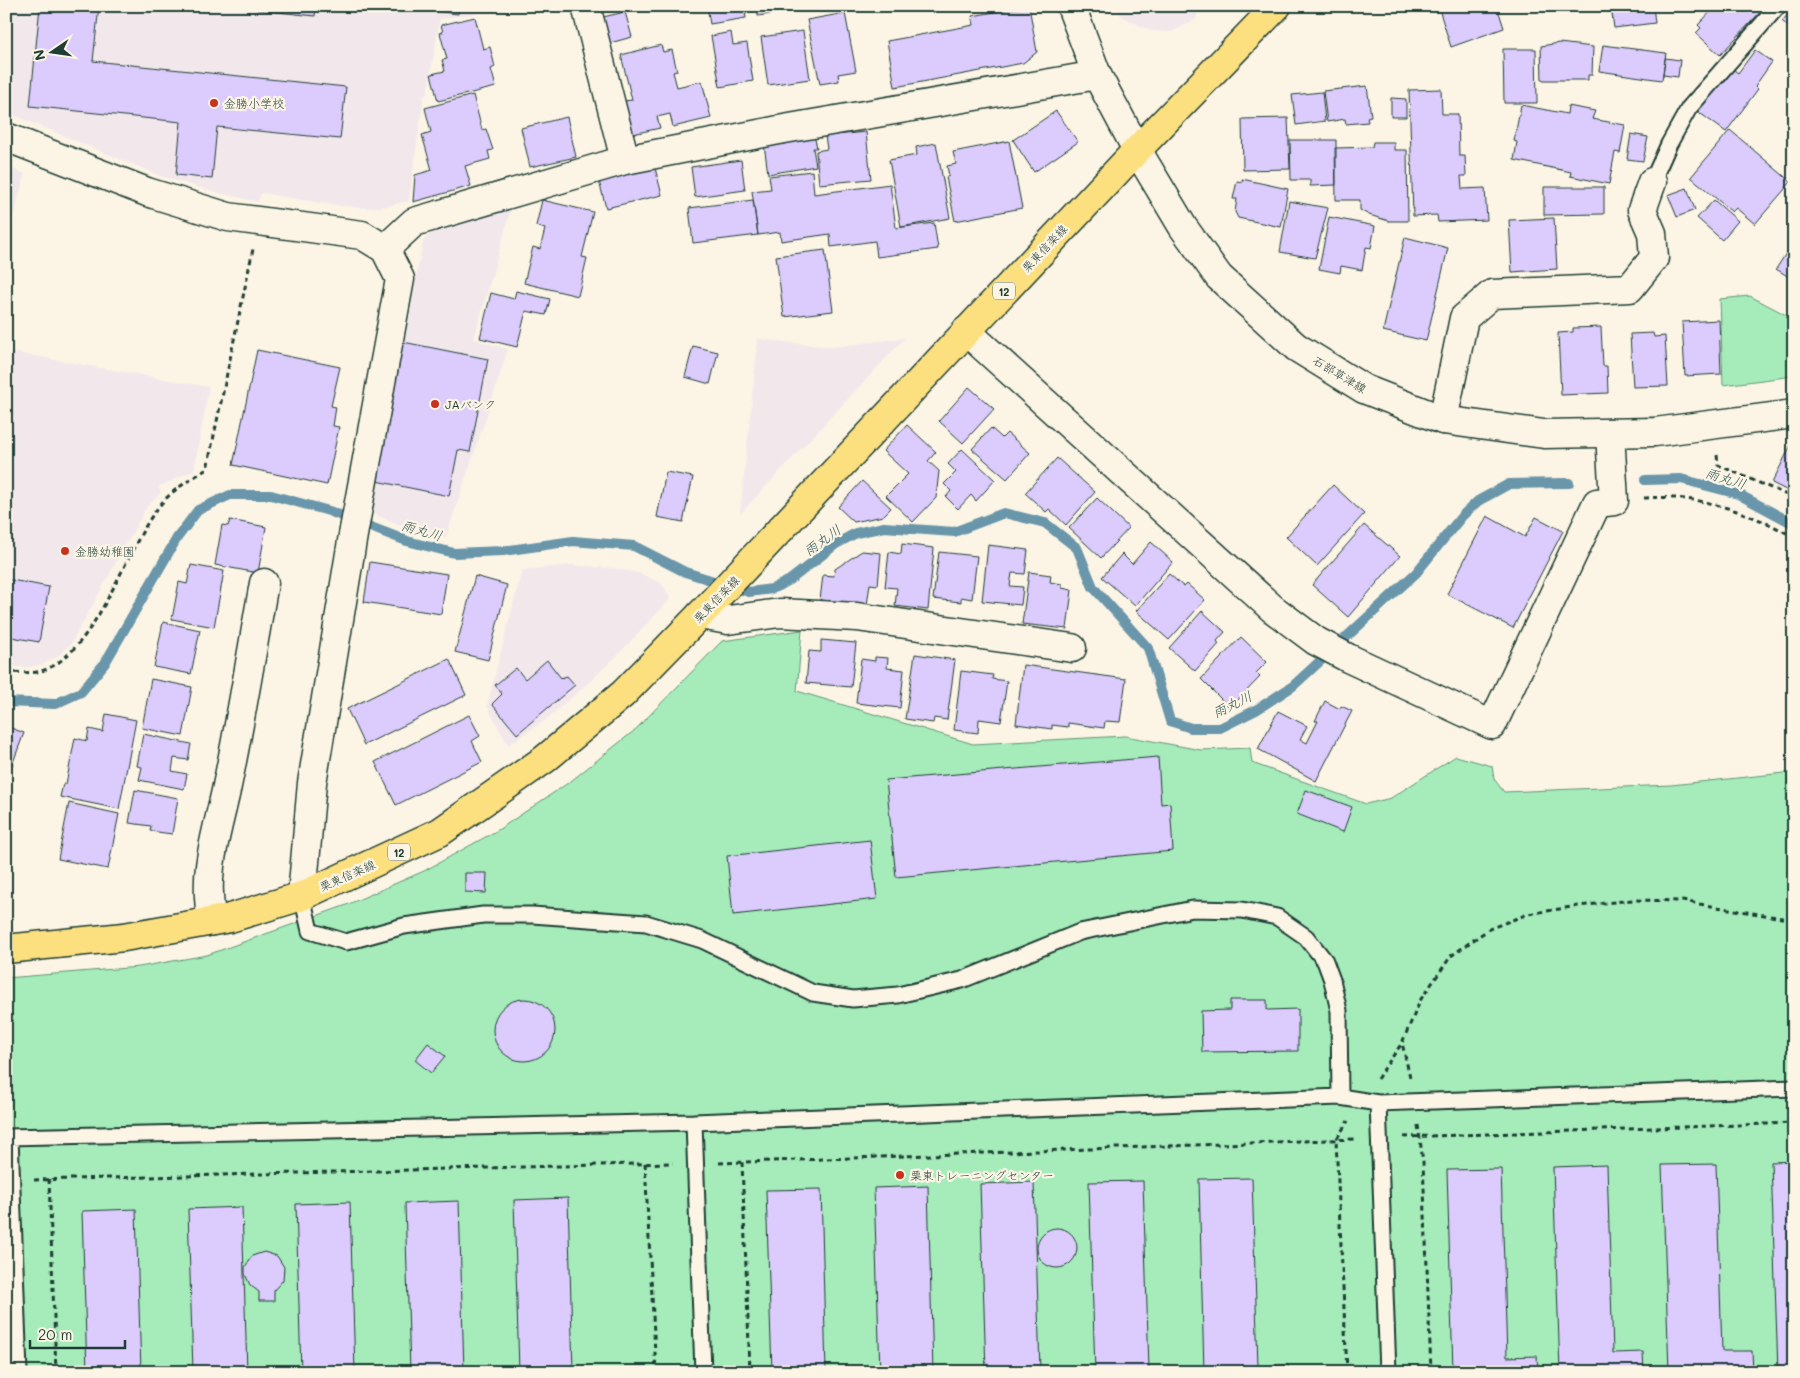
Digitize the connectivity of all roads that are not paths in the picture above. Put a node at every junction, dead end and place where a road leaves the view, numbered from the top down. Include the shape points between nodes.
1 (586, 6) edge
2 (1072, 6) edge
3 (1277, 6) edge
4 (1778, 6) edge
5 (1096, 75) junction
6 (6, 137) edge
7 (1137, 150) junction
8 (625, 160) junction
9 (1652, 182) joint
10 (385, 248) junction
11 (966, 331) junction
12 (1794, 414) edge
13 (1443, 420) junction
14 (1610, 433) junction
15 (264, 583) dead end
16 (708, 607) junction
17 (1072, 648) dead end
18 (302, 896) junction
19 (212, 921) junction
20 (6, 949) edge
21 (1794, 1088) edge
22 (1340, 1097) junction
23 (1378, 1103) junction
24 (694, 1122) junction
25 (8, 1138) edge
26 (19, 1372) edge
27 (703, 1372) edge
28 (1388, 1372) edge

1 - 8 street
2 - 5 street, 石部草津線
3 - 7 main road, 栗東信楽線 / 12
4 - 9 lane via 1689,108
5 - 7 street, 石部草津線
5 - 8 street
6 - 10 street via 147,192 228,217 362,235
7 - 11 main road, 栗東信楽線 / 12
7 - 13 street, 石部草津線 via 1183,227 1219,277 1296,347 1364,389
8 - 10 street via 414,222
9 - 13 street via 1642,210 1652,233 1654,258 1630,288 1492,294 1464,318
10 - 18 street via 400,279 312,783
11 - 14 street via 1258,596 1316,641 1492,725 1596,502 1614,501
11 - 16 main road, 栗東信楽線 / 12
12 - 14 street, 石部草津線 via 1655,432
13 - 14 street, 石部草津線 via 1544,434
15 - 19 street via 227,787 211,852 207,886
16 - 17 street via 728,620 780,613 856,617
16 - 18 main road, 栗東信楽線 / 12 via 623,694 545,759 440,832
18 - 19 main road, 栗東信楽線 / 12
18 - 22 lane via 310,932 346,942 404,926 483,915 646,923 702,940 813,993 853,998 898,995 962,980 1080,932 1193,910 1242,910 1276,917 1306,937 1325,961 1338,1011
19 - 20 main road, 栗東信楽線 / 12 via 124,937
21 - 23 lane
22 - 23 lane
22 - 24 lane
23 - 28 lane
24 - 25 lane
24 - 27 lane
25 - 26 lane

